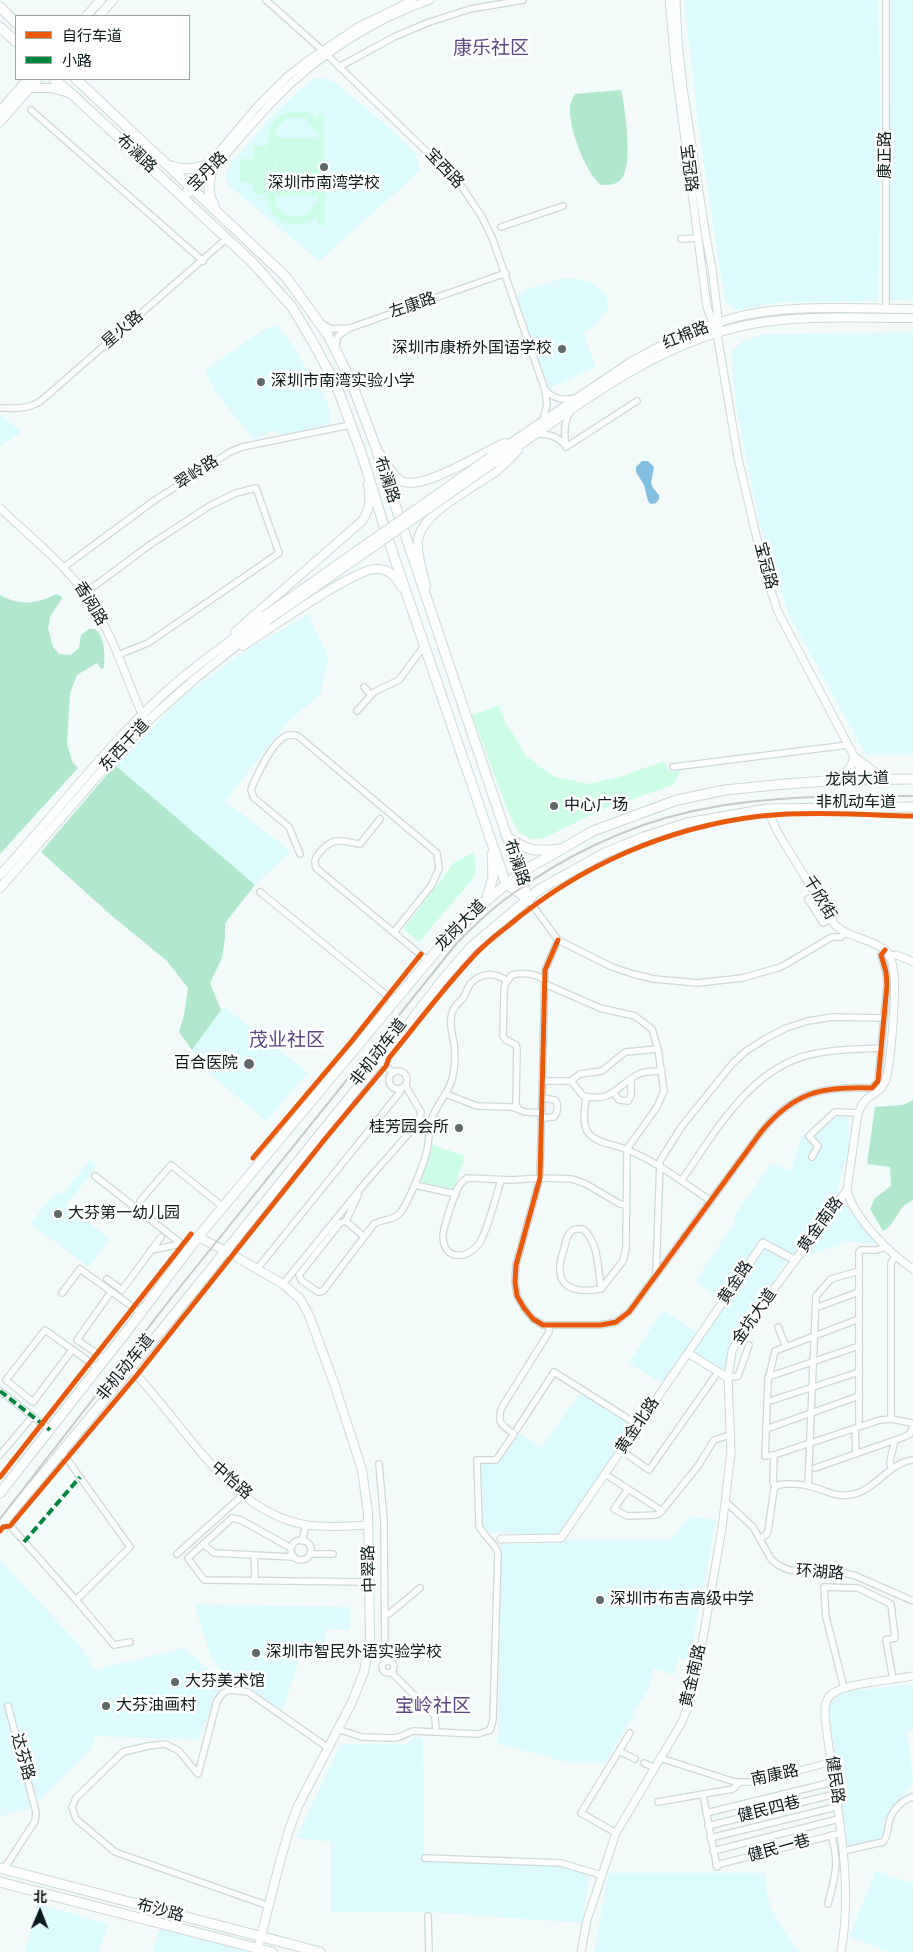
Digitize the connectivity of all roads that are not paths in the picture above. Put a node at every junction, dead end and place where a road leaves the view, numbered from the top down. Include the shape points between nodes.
1 (101, 0) edge
2 (113, 0) edge
3 (266, 0) edge
4 (413, 0) edge
5 (430, 0) edge
6 (523, 0) edge
7 (669, 0) edge
8 (676, 0) edge
9 (886, 0) edge
10 (0, 8) edge
11 (87, 15) edge
12 (100, 15) edge
13 (15, 22) edge
14 (0, 27) edge
15 (15, 42) edge
16 (325, 53) junction
17 (339, 67) junction
18 (27, 80) edge
19 (37, 80) edge
20 (55, 80) edge
21 (78, 80) edge
22 (32, 88) junction
23 (73, 95) junction
24 (31, 110) dead end
25 (0, 111) edge
26 (0, 122) edge
27 (168, 164) junction
28 (211, 167) junction
29 (193, 187) junction
30 (182, 196) junction
31 (563, 206) dead end
32 (216, 209) junction
33 (501, 227) dead end
34 (236, 228) junction
35 (697, 238) junction
36 (226, 239) junction
37 (680, 239) dead end
38 (203, 261) junction
39 (506, 273) junction
40 (886, 309) junction
41 (913, 309) edge
42 (913, 318) edge
43 (320, 322) junction
44 (717, 324) junction
45 (350, 328) junction
46 (717, 334) junction
47 (335, 350) junction
48 (545, 390) junction
49 (576, 398) junction
50 (637, 401) dead end
51 (0, 408) edge
52 (573, 409) junction
53 (542, 422) junction
54 (350, 425) junction
55 (536, 434) junction
56 (520, 441) junction
57 (566, 447) junction
58 (376, 448) junction
59 (362, 455) junction
60 (0, 508) edge
61 (64, 567) junction
62 (85, 593) junction
63 (433, 617) junction
64 (265, 618) joint
65 (416, 621) junction
66 (424, 646) junction
67 (118, 655) junction
68 (193, 675) junction
69 (364, 687) dead end
70 (371, 695) junction
71 (357, 711) dead end
72 (142, 715) junction
73 (146, 723) junction
74 (848, 745) junction
75 (479, 753) junction
76 (854, 756) junction
77 (462, 759) junction
78 (672, 767) dead end
79 (910, 779) edge
80 (865, 780) junction
81 (818, 782) junction
82 (913, 807) edge
83 (767, 809) junction
84 (380, 819) dead end
85 (507, 837) junction
86 (492, 846) junction
87 (559, 849) junction
88 (300, 854) dead end
89 (520, 873) junction
90 (0, 875) edge
91 (506, 884) junction
92 (0, 888) edge
93 (260, 892) dead end
94 (528, 899) junction
95 (808, 899) dead end
96 (486, 901) junction
97 (831, 919) junction
98 (394, 932) junction
99 (845, 933) junction
100 (558, 940) junction
101 (887, 953) junction
102 (428, 961) junction
103 (913, 962) edge
104 (507, 981) junction
105 (545, 982) junction
106 (395, 1002) junction
107 (883, 1018) junction
108 (881, 1048) junction
109 (658, 1049) junction
110 (380, 1060) junction
111 (662, 1071) junction
112 (393, 1073) junction
113 (631, 1079) junction
114 (542, 1080) junction
115 (570, 1081) junction
116 (403, 1087) junction
117 (614, 1093) junction
118 (446, 1094) junction
119 (586, 1097) junction
120 (542, 1098) junction
121 (518, 1109) junction
122 (858, 1113) junction
123 (541, 1115) junction
124 (628, 1149) junction
125 (812, 1157) dead end
126 (659, 1167) junction
127 (95, 1176) dead end
128 (540, 1178) junction
129 (501, 1180) junction
130 (681, 1181) junction
131 (415, 1185) junction
132 (362, 1186) junction
133 (847, 1190) junction
134 (456, 1194) junction
135 (140, 1201) dead end
136 (711, 1201) junction
137 (626, 1205) junction
138 (223, 1206) junction
139 (346, 1221) junction
140 (161, 1237) dead end
141 (198, 1237) junction
142 (364, 1237) junction
143 (184, 1246) junction
144 (885, 1246) junction
145 (151, 1250) junction
146 (226, 1251) junction
147 (895, 1257) junction
148 (795, 1260) junction
149 (258, 1269) junction
150 (913, 1269) edge
151 (859, 1271) junction
152 (656, 1276) junction
153 (107, 1279) dead end
154 (283, 1284) junction
155 (601, 1289) junction
156 (111, 1292) junction
157 (859, 1292) junction
158 (62, 1293) dead end
159 (815, 1308) junction
160 (141, 1313) junction
161 (859, 1319) junction
162 (549, 1325) junction
163 (778, 1327) dead end
164 (814, 1336) junction
165 (749, 1345) dead end
166 (859, 1346) junction
167 (786, 1347) junction
168 (72, 1350) junction
169 (688, 1353) junction
170 (105, 1359) junction
171 (813, 1362) junction
172 (98, 1368) junction
173 (131, 1368) junction
174 (718, 1372) junction
175 (859, 1372) junction
176 (728, 1378) junction
177 (768, 1378) junction
178 (812, 1387) junction
179 (0, 1391) edge
180 (859, 1396) junction
181 (767, 1402) junction
182 (811, 1413) junction
183 (32, 1417) junction
184 (891, 1419) junction
185 (913, 1424) edge
186 (638, 1426) junction
187 (857, 1427) junction
188 (766, 1428) junction
189 (517, 1429) dead end
190 (50, 1430) junction
191 (730, 1435) junction
192 (895, 1440) junction
193 (810, 1443) junction
194 (622, 1450) junction
195 (62, 1452) junction
196 (856, 1454) junction
197 (0, 1455) edge
198 (774, 1455) junction
199 (913, 1460) edge
200 (379, 1464) dead end
201 (815, 1468) dead end
202 (891, 1470) junction
203 (605, 1474) junction
204 (808, 1486) junction
205 (776, 1487) junction
206 (628, 1489) junction
207 (0, 1493) edge
208 (243, 1495) junction
209 (725, 1501) junction
210 (662, 1511) junction
211 (2, 1523) edge
212 (306, 1525) junction
213 (368, 1525) junction
214 (760, 1538) junction
215 (500, 1539) dead end
216 (302, 1541) junction
217 (203, 1544) junction
218 (291, 1548) junction
219 (177, 1554) dead end
220 (310, 1554) junction
221 (333, 1554) dead end
222 (254, 1556) junction
223 (293, 1557) junction
224 (255, 1580) junction
225 (370, 1582) junction
226 (420, 1588) dead end
227 (76, 1600) junction
228 (913, 1601) edge
229 (385, 1615) junction
230 (130, 1642) dead end
231 (384, 1662) junction
232 (392, 1673) junction
233 (913, 1676) edge
234 (893, 1680) junction
235 (844, 1688) junction
236 (8, 1706) dead end
237 (337, 1729) junction
238 (436, 1732) junction
239 (630, 1732) dead end
240 (328, 1747) junction
241 (619, 1751) junction
242 (660, 1758) junction
243 (635, 1759) dead end
244 (832, 1762) junction
245 (644, 1763) dead end
246 (654, 1768) junction
247 (740, 1782) junction
248 (829, 1783) dead end
249 (703, 1795) junction
250 (831, 1795) dead end
251 (913, 1797) edge
252 (658, 1802) dead end
253 (832, 1808) dead end
254 (706, 1813) junction
255 (835, 1820) dead end
256 (708, 1826) junction
257 (616, 1833) junction
258 (841, 1833) junction
259 (831, 1836) junction
260 (710, 1838) junction
261 (713, 1851) junction
262 (842, 1851) junction
263 (425, 1858) dead end
264 (2, 1869) edge
265 (601, 1875) junction
266 (0, 1882) edge
267 (828, 1904) dead end
268 (269, 1906) junction
269 (428, 1916) dead end
270 (261, 1937) junction
271 (258, 1948) junction
272 (272, 1952) edge
273 (320, 1952) edge
274 (429, 1952) edge
275 (581, 1952) edge
276 (841, 1952) edge

1 - 11 main road
2 - 12 main road
3 - 16 street, 宝西路
4 - 16 street, 宝丹路 via 358,27
5 - 16 street, 宝丹路 via 380,22
6 - 17 street via 470,9 427,23
7 - 35 street, 宝冠路
8 - 44 street, 宝冠路 via 683,88
9 - 40 street, 康正路
10 - 13 main road
14 - 15 main road
16 - 17 street, 宝西路
16 - 28 street, 宝丹路 via 276,98
17 - 39 street, 宝西路 via 460,184 482,217
18 - 25 main road
19 - 22 main road
20 - 23 main road, 布澜路
21 - 27 main road, 布澜路
22 - 23 main road via 52,88
22 - 26 main road
23 - 30 main road, 布澜路
24 - 38 street
27 - 28 main road via 183,169
27 - 29 main road, 布澜路
28 - 29 street, 宝丹路
28 - 32 main road via 210,194
29 - 30 street, 宝丹路
29 - 32 main road, 布澜路
30 - 36 main road, 布澜路
31 - 33 street
32 - 34 main road, 布澜路
34 - 36 street, 星火路
34 - 43 main road, 布澜路 via 286,277
35 - 37 street
35 - 44 street, 宝冠路 via 708,307
36 - 38 street, 星火路
36 - 54 main road, 布澜路 via 252,262 292,307 337,387
38 - 51 street, 星火路 via 42,400 24,409
39 - 45 street, 左康路
39 - 48 street, 宝西路
40 - 41 main road, 红棉路
40 - 44 main road, 红棉路 via 787,310 738,317
42 - 46 main road, 红棉路 via 787,320
43 - 45 street, 左康路 via 332,328
43 - 47 main road, 布澜路
44 - 46 street, 宝冠路
44 - 49 main road, 红棉路 via 651,350
45 - 47 street via 338,336
46 - 52 main road, 红棉路 via 649,360
46 - 74 street, 宝冠路 via 735,445 765,573 788,635
47 - 58 main road, 布澜路 via 351,381
48 - 49 street via 563,400
48 - 53 street, 宝西路 via 547,405
49 - 53 main road, 红棉路
50 - 57 street
52 - 55 main road, 红棉路
52 - 57 street via 566,421
53 - 56 main road, 红棉路
54 - 59 main road, 布澜路
54 - 61 street, 翠岭路 via 230,452 155,500
55 - 56 main road, 红棉路
55 - 57 street via 555,436
56 - 58 main road via 486,451 431,480 412,484 395,476
56 - 63 main road via 508,461 498,470 434,514 421,530 418,553
56 - 64 main road, 红棉路, bridge
58 - 63 main road, 布澜路
59 - 65 main road, 布澜路
59 - 68 main road via 370,497 370,506 362,521
60 - 61 street, 香阅路
61 - 62 street, 香阅路
62 - 67 street, 香阅路
62 - 67 street via 150,544 211,505 256,488 279,553 148,643
63 - 75 main road, 布澜路
64 - 68 main road, 东西干道
65 - 66 main road, 布澜路
65 - 68 main road via 395,576 381,569 367,570
66 - 70 street via 399,680
66 - 77 main road, 布澜路
67 - 72 street, 香阅路
68 - 72 main road, 东西干道
68 - 73 main road, 东西干道
69 - 70 street
70 - 71 street
72 - 73 street, 香阅路
72 - 90 main road, 东西干道
73 - 92 main road, 东西干道
74 - 76 street, 宝冠路
74 - 78 street
75 - 77 main road
75 - 85 main road, 布澜路
76 - 79 street via 884,777
76 - 80 street, 宝冠路
76 - 81 street via 852,765 844,774
77 - 86 main road, 布澜路
79 - 80 main road, 龙岗大道
80 - 81 main road, 龙岗大道
81 - 87 main road, 龙岗大道 via 725,790 677,800 592,831
82 - 83 main road, 龙岗大道
83 - 94 main road, 龙岗大道 via 687,823 644,837 569,872
83 - 97 street, 千欣街 via 778,834
84 - 98 street via 360,844 329,842 314,862 316,868
85 - 87 main road via 537,852
85 - 89 main road, 布澜路
86 - 91 main road, 布澜路
86 - 96 main road via 493,877
87 - 89 main road, 龙岗大道
88 - 98 street via 289,827 254,798 251,790 275,744 292,734 437,854 440,869 431,886
89 - 91 main road, 龙岗大道
89 - 94 main road, 布澜路
91 - 94 main road, 布澜路
91 - 96 main road, 龙岗大道
93 - 106 street
94 - 100 street
94 - 110 main road, 龙岗大道 via 470,948
95 - 97 street via 823,923
96 - 102 main road, 龙岗大道
97 - 99 street, 千欣街
98 - 102 street
99 - 100 street via 841,937 832,937 781,967 742,978 698,982 676,982 633,974
99 - 101 street, 千欣街
100 - 105 street via 545,970
101 - 103 street, 千欣街
101 - 107 street via 881,956 887,985
101 - 122 street via 895,977 886,1080 878,1093 863,1103
102 - 106 main road, 龙岗大道
104 - 105 street via 519,973 538,975
104 - 118 street via 495,974 485,974 470,984 451,1014 454,1067
104 - 121 street via 503,1036 517,1049
105 - 109 street via 600,1008 635,1016 652,1029
105 - 114 street
106 - 138 main road, 龙岗大道
107 - 108 street
107 - 126 street via 808,1021 758,1043 732,1064 692,1113 664,1154
108 - 130 street via 811,1054 772,1070 730,1113
108 - 136 street via 876,1086 822,1090 790,1104 774,1116
109 - 111 street
109 - 115 street via 625,1052 602,1072 580,1074
110 - 112 street
110 - 146 main road, 龙岗大道
111 - 113 street via 646,1072
111 - 124 street via 664,1091
112 - 116 street via 391,1084 395,1088
112 - 116 street via 400,1071 404,1074 407,1079
113 - 117 street
113 - 117 street via 628,1101 619,1100
114 - 115 street
114 - 120 street
115 - 119 street via 579,1094
116 - 132 street via 418,1106 420,1117
116 - 149 street
117 - 119 street
118 - 121 street via 477,1106
118 - 131 street via 431,1120 428,1145
119 - 124 street via 588,1133 602,1142
120 - 123 street
120 - 123 street via 555,1100 557,1106 554,1117
121 - 123 street
122 - 125 street via 834,1112 809,1136 818,1146
122 - 133 street
123 - 128 street
124 - 126 street
124 - 137 street
126 - 130 street
126 - 152 street
127 - 143 street
128 - 129 street
128 - 137 street via 579,1181
128 - 162 street via 516,1265 515,1282 517,1296 524,1308 533,1319
129 - 134 street via 467,1178
129 - 134 street via 481,1241 474,1251 463,1256 452,1254 445,1248 442,1236
130 - 136 street
131 - 134 street
131 - 142 street via 399,1214 380,1220
132 - 139 street
132 - 154 street
133 - 144 street via 856,1210
133 - 148 street, 黄金南路
135 - 138 street via 171,1165
136 - 152 street
137 - 155 street via 623,1261
138 - 141 main road, 龙岗大道
139 - 142 street
139 - 142 street via 340,1223 301,1272 301,1280 318,1292 323,1291
140 - 145 street
141 - 143 main road, 龙岗大道
141 - 146 main road, 中翠路
143 - 145 street
143 - 160 main road, 龙岗大道
144 - 147 street
144 - 151 street via 861,1250
145 - 153 street via 122,1290
146 - 149 main road, 中翠路
146 - 173 main road, 龙岗大道
147 - 150 street
147 - 184 street via 891,1263
148 - 169 street, 黄金路 via 763,1243
148 - 176 street, 金坑大道 via 743,1331 732,1351
149 - 154 main road, 中翠路
151 - 157 street
151 - 159 street via 831,1279 816,1296
152 - 162 street via 629,1312 616,1322
154 - 213 main road, 中翠路 via 300,1299 309,1314 334,1383 362,1470
155 - 155 street via 590,1234 583,1229 575,1229 569,1233 559,1265 560,1276 570,1288 585,1292
156 - 158 street via 80,1269
156 - 160 street
156 - 170 street via 77,1340
157 - 159 street
157 - 161 street
159 - 164 street
160 - 170 main road, 龙岗大道
161 - 164 street
161 - 166 street
162 - 238 street via 549,1332 499,1415 502,1424 514,1434 496,1460 477,1460 479,1526 498,1553 492,1726 485,1733 478,1734
163 - 167 street
164 - 167 street
164 - 171 street
165 - 176 street via 738,1376
166 - 171 street
166 - 175 street
167 - 177 street via 774,1352
168 - 168 street via 45,1330 6,1380 33,1402
168 - 172 street
169 - 174 street
169 - 186 street, 黄金北路
170 - 172 main road, 龙岗大道
171 - 177 street
171 - 178 street
172 - 190 main road, 龙岗大道
173 - 195 main road, 龙岗大道
173 - 208 street, 中怡路 via 213,1468
174 - 176 street
174 - 194 street via 649,1470
175 - 178 street
175 - 180 street
176 - 191 street, 黄金南路
177 - 181 street
178 - 181 street
178 - 182 street
179 - 183 street
180 - 182 street
180 - 187 street
181 - 188 street
182 - 188 street
182 - 193 street
183 - 190 street
183 - 197 street
184 - 185 street
184 - 187 street
185 - 192 street via 910,1434
186 - 189 street via 554,1372
186 - 194 street, 黄金北路
187 - 193 street
187 - 196 street
188 - 198 street via 766,1456
190 - 207 main road, 龙岗大道
191 - 209 street, 黄金南路
191 - 210 street via 714,1440
192 - 196 street
192 - 202 street
193 - 198 street
193 - 204 street
194 - 203 street, 黄金北路
195 - 211 main road, 龙岗大道
195 - 227 street via 130,1547
196 - 201 street
198 - 205 street via 773,1483
199 - 202 street
200 - 229 street via 384,1521
202 - 204 street via 865,1490 854,1494 834,1494
203 - 206 street
203 - 215 street, 黄金北路 via 561,1538
204 - 205 street via 780,1484
205 - 214 street via 768,1531
206 - 210 street
206 - 210 street via 614,1509 627,1516 656,1515
208 - 212 street, 中怡路 via 275,1515
208 - 219 street
209 - 214 street, 环湖路
209 - 242 street, 黄金南路 via 690,1701 682,1722
211 - 227 street
212 - 213 street, 中怡路
212 - 216 street
213 - 225 main road, 中翠路
214 - 228 street, 环湖路 via 771,1559 789,1570 844,1573
216 - 218 street
216 - 220 street via 310,1547
217 - 218 street via 232,1518
217 - 222 street via 214,1554
217 - 224 street via 188,1558 204,1580
218 - 223 street
220 - 221 street
220 - 223 street via 303,1560
222 - 223 street
222 - 224 street
224 - 225 street
225 - 237 main road, 中翠路 via 370,1638 364,1672
226 - 229 street
227 - 230 street via 114,1645
229 - 231 street
231 - 232 street via 394,1665
231 - 232 street via 382,1671
232 - 238 street via 436,1716
233 - 234 street
234 - 235 street
234 - 235 street via 886,1640 895,1638 891,1604 858,1588 824,1587 826,1617
235 - 244 street, 健民路 via 832,1694 825,1704
236 - 264 street, 达芬路 via 36,1808 35,1821
237 - 238 street via 362,1737 399,1738 413,1731
237 - 240 main road, 中翠路
239 - 241 street
240 - 268 main road, 中翠路 via 292,1822
240 - 268 street via 248,1692 230,1690 217,1701 198,1774 179,1751 166,1744 123,1752 76,1798 72,1807 76,1819 115,1852
241 - 243 street
241 - 257 street via 581,1813
242 - 246 street, 黄金南路
242 - 247 street, 南康路
244 - 247 street, 南康路 via 756,1782
244 - 258 street, 健民路
245 - 246 street
246 - 257 street, 黄金南路
247 - 249 street via 733,1790
248 - 254 street
249 - 252 street
249 - 254 street
250 - 256 street, 健民四巷
251 - 262 street via 905,1800 891,1816 883,1842
253 - 260 street
254 - 256 street
255 - 261 street
256 - 260 street
257 - 265 street, 黄金南路
258 - 259 street, 健民一巷
258 - 262 street, 健民路
259 - 261 street, 健民一巷 via 717,1866
259 - 267 street via 837,1869 828,1893
260 - 261 street
262 - 276 street, 健民路 via 846,1910
263 - 265 street via 561,1863
264 - 270 main road, 布沙路
265 - 275 street, 黄金南路
266 - 271 main road, 布沙路
268 - 270 main road, 中翠路
269 - 274 street
270 - 271 main road, 中翠路
270 - 273 main road, 布沙路
271 - 272 main road, 布沙路

